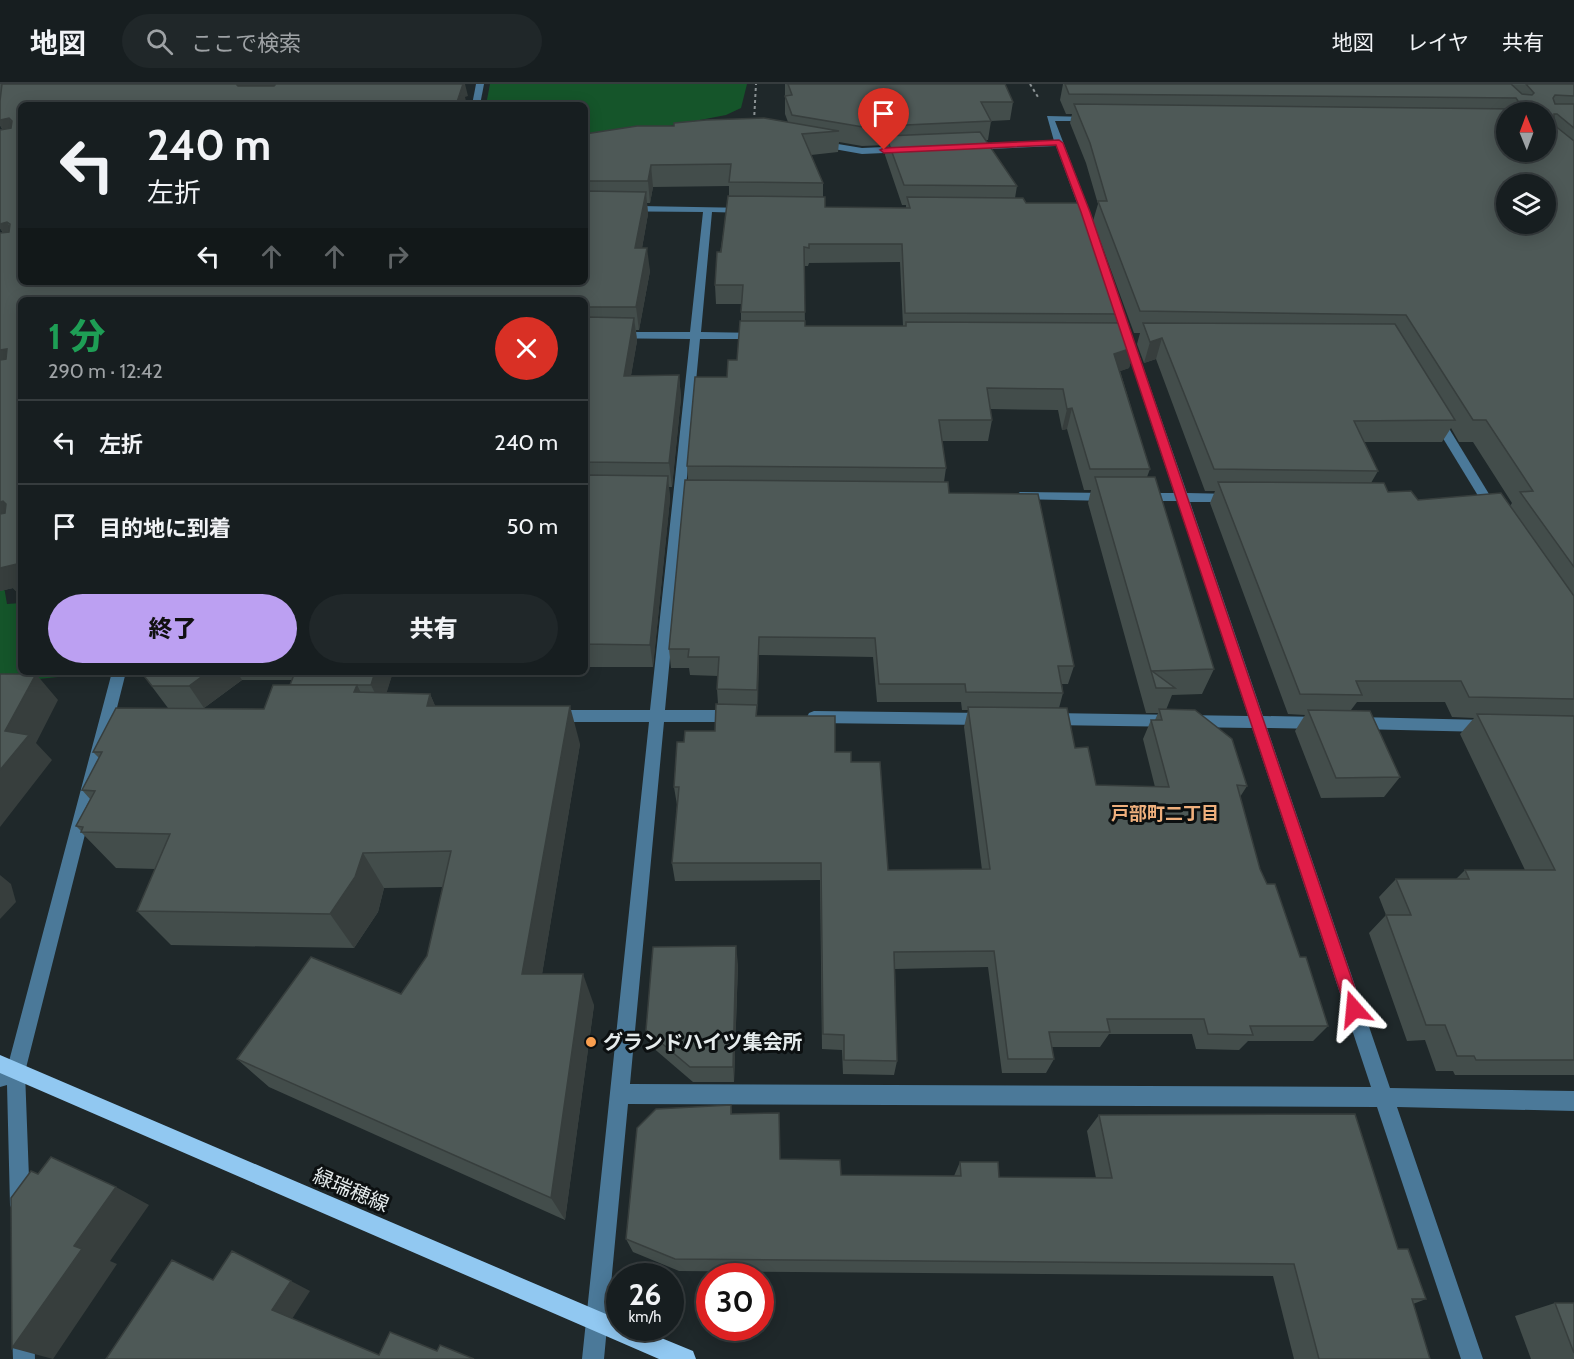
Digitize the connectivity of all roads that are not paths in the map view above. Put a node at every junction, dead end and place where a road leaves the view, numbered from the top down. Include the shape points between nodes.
1 (480, 84) edge
2 (477, 102) edge
3 (1099, 119) edge
4 (807, 141) edge
5 (1059, 143) junction
6 (955, 147) edge
7 (920, 149) edge
8 (588, 208) edge
9 (708, 209) junction
10 (755, 210) edge
11 (1092, 233) edge
12 (1110, 285) edge
13 (588, 335) edge
14 (696, 335) junction
15 (768, 336) edge
16 (1431, 410) edge
17 (1002, 496) edge
18 (1181, 498) junction
19 (1252, 498) edge
20 (1499, 520) edge
21 (119, 675) edge
22 (657, 715) junction
23 (537, 716) edge
24 (753, 716) edge
25 (801, 717) edge
26 (1005, 719) edge
27 (1041, 719) edge
28 (1257, 722) junction
29 (1504, 726) edge
30 (5, 1071) edge
31 (619, 1094) junction
32 (1384, 1097) junction
33 (1574, 1101) edge
34 (20, 1227) edge
35 (22, 1311) edge
36 (597, 1320) junction
37 (24, 1359) edge
38 (593, 1359) edge
39 (685, 1359) edge
40 (1472, 1359) edge

1 - 2 street
3 - 5 street via 1050,118
4 - 7 street via 862,151
5 - 6 street
5 - 11 street via 1079,212
8 - 9 street
9 - 10 street
9 - 14 street
12 - 18 street
13 - 14 street
14 - 15 street
14 - 22 street
16 - 20 street via 1480,500
17 - 18 street
18 - 19 street
18 - 28 street
21 - 30 street via 112,717
22 - 23 street
22 - 24 street
22 - 31 street
25 - 26 street
27 - 28 street
28 - 29 street
28 - 32 street
30 - 34 street
30 - 36 main road, 緑瑞穂線
31 - 32 street
31 - 36 street
32 - 33 street
32 - 40 street
35 - 37 street
36 - 38 street
36 - 39 main road, 緑瑞穂線

